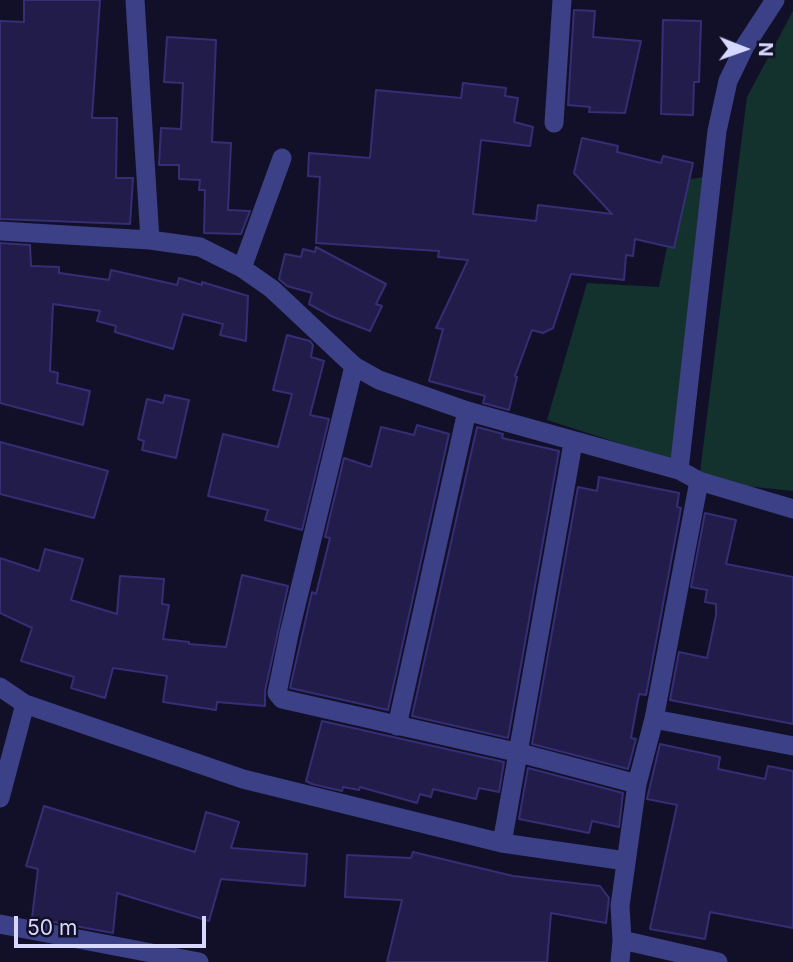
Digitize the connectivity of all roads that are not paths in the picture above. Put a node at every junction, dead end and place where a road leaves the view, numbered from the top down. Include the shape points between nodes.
1 (135, 0) edge
2 (562, 0) edge
3 (775, 0) edge
4 (554, 123) dead end
5 (282, 158) dead end
6 (0, 231) edge
7 (150, 240) junction
8 (242, 268) junction
9 (354, 366) junction
10 (467, 411) junction
11 (573, 443) junction
12 (679, 470) junction
13 (699, 481) junction
14 (793, 509) edge
15 (0, 687) edge
16 (25, 704) junction
17 (654, 719) junction
18 (397, 726) junction
19 (793, 746) edge
20 (520, 753) junction
21 (637, 784) junction
22 (0, 798) edge
23 (502, 843) junction
24 (626, 861) junction
25 (0, 925) edge
26 (622, 940) junction
27 (199, 962) edge
28 (620, 962) edge
29 (718, 962) edge

1 - 7 street
2 - 4 street
3 - 12 street via 728,81 717,131
5 - 8 street
6 - 7 street
7 - 8 street via 200,247
8 - 9 street via 272,289
9 - 10 street via 407,392
9 - 18 street via 277,693 287,703
10 - 11 street
10 - 18 street
11 - 12 street
11 - 20 street
12 - 13 street
13 - 14 street
13 - 17 street
15 - 16 street
16 - 22 street
16 - 23 street via 243,779
17 - 19 street
17 - 21 street
18 - 20 street
20 - 21 street
20 - 23 street
21 - 24 street
23 - 24 street
24 - 26 street via 620,906
25 - 27 street
26 - 28 street
26 - 29 street

